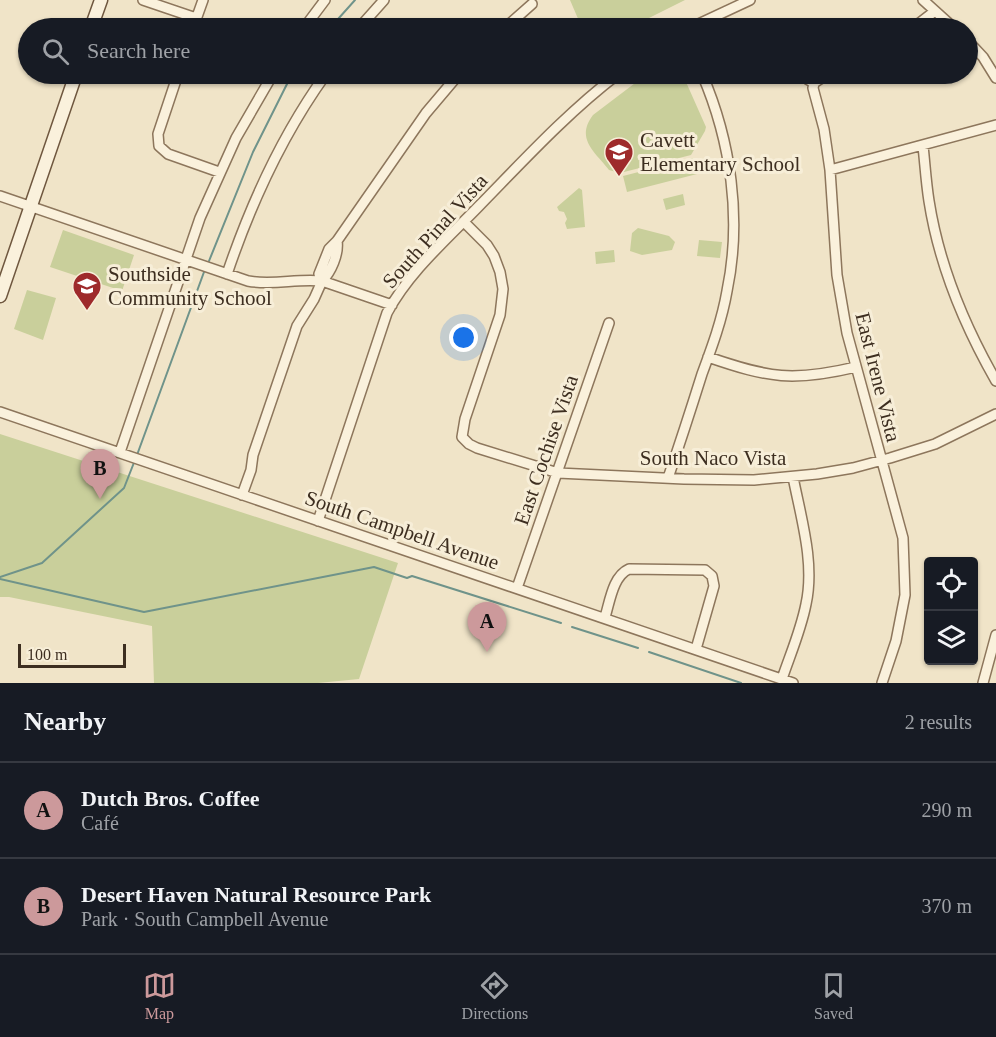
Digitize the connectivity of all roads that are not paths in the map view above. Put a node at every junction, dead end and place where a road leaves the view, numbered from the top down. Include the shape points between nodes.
1 (101, 0) edge
2 (143, 0) edge
3 (203, 0) edge
4 (325, 0) edge
5 (384, 0) edge
6 (750, 0) edge
7 (923, 0) edge
8 (532, 4) dead end
9 (935, 11) junction
10 (95, 18) edge
11 (196, 18) joint
12 (311, 18) edge
13 (368, 18) edge
14 (516, 18) edge
15 (711, 18) edge
16 (926, 18) edge
17 (943, 18) edge
18 (978, 52) edge
19 (996, 78) edge
20 (73, 84) edge
21 (175, 84) edge
22 (267, 84) edge
23 (320, 84) edge
24 (451, 84) edge
25 (604, 84) edge
26 (706, 84) edge
27 (811, 84) edge
28 (996, 125) edge
29 (923, 146) junction
30 (830, 170) junction
31 (219, 172) junction
32 (0, 196) edge
33 (30, 206) junction
34 (464, 222) junction
35 (186, 259) junction
36 (227, 274) junction
37 (322, 281) junction
38 (0, 296) edge
39 (392, 305) junction
40 (609, 323) dead end
41 (708, 357) junction
42 (856, 367) junction
43 (996, 381) edge
44 (0, 412) edge
45 (996, 414) edge
46 (120, 452) junction
47 (881, 460) junction
48 (558, 473) junction
49 (793, 477) junction
50 (668, 478) junction
51 (242, 495) junction
52 (318, 521) junction
53 (517, 588) junction
54 (605, 617) junction
55 (996, 635) edge
56 (696, 649) junction
57 (783, 679) junction
58 (793, 683) edge
59 (882, 683) edge
60 (982, 683) edge

1 - 10 main road
2 - 11 street
3 - 11 street
4 - 12 street
5 - 13 street
6 - 15 street
7 - 9 street
8 - 14 street
9 - 16 street
9 - 17 street
18 - 19 street
20 - 33 main road
21 - 31 street via 158,134 159,146 168,154
22 - 31 street
23 - 36 street via 284,139 264,180
24 - 37 street via 329,249 319,274
25 - 34 street, South Pinal Vista
26 - 41 street via 721,131 734,204 728,290
27 - 30 street, East Irene Vista
28 - 29 street
29 - 30 street
29 - 43 street via 929,201 946,271 968,328
30 - 42 street, East Irene Vista via 837,275
31 - 35 street
32 - 33 street
33 - 35 street
33 - 38 main road
34 - 39 street, South Pinal Vista via 423,264
34 - 48 street, South Naco Vista via 494,256 503,302 459,439
35 - 36 street
35 - 46 street
36 - 37 street via 262,284
37 - 39 street
37 - 51 street via 297,326
39 - 52 street, South Pinal Vista
40 - 48 street, East Cochise Vista
41 - 42 street via 775,376 810,376
41 - 50 street
42 - 47 street, East Irene Vista
44 - 46 street, South Campbell Avenue
45 - 47 street, South Naco Vista via 935,444
46 - 51 street, South Campbell Avenue
47 - 49 street, South Naco Vista
47 - 59 street, East Irene Vista via 903,538 906,578 902,618
48 - 50 street, South Naco Vista
48 - 53 street, East Cochise Vista
49 - 50 street, South Naco Vista
49 - 57 street via 809,575 806,604
51 - 52 street, South Campbell Avenue
52 - 53 street, South Campbell Avenue
53 - 54 street, South Campbell Avenue
54 - 56 street, South Campbell Avenue
54 - 56 street via 620,574 629,569 700,569 716,574
55 - 60 street
56 - 57 street, South Campbell Avenue
57 - 58 street, South Campbell Avenue

